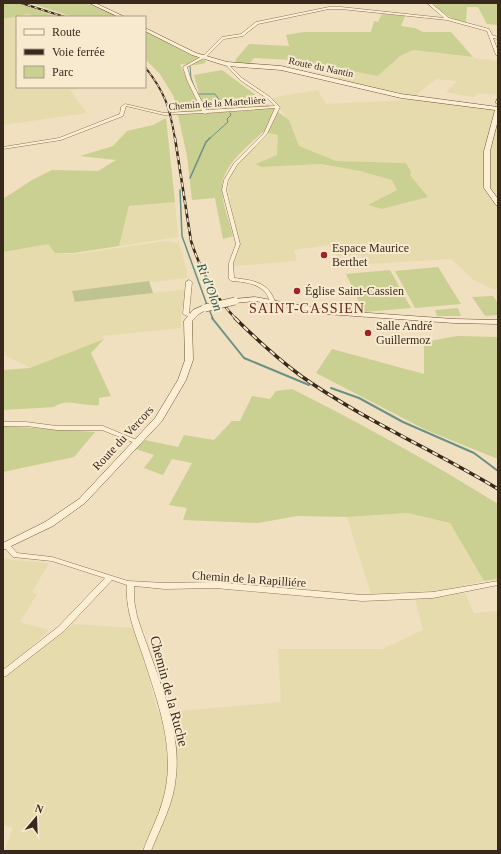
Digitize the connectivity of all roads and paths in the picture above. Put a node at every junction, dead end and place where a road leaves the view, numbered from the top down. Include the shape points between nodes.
1 (91, 3) edge
2 (429, 3) edge
3 (121, 16) edge
4 (449, 19) junction
5 (146, 28) edge
6 (490, 36) junction
7 (498, 38) edge
8 (498, 55) edge
9 (203, 57) junction
10 (227, 64) junction
11 (278, 107) junction
12 (498, 109) edge
13 (206, 113) junction
14 (3, 148) edge
15 (498, 204) edge
16 (189, 282) dead end
17 (272, 302) junction
18 (191, 316) junction
19 (498, 322) edge
20 (3, 424) edge
21 (137, 442) junction
22 (5, 547) edge
23 (110, 578) junction
24 (131, 583) junction
25 (498, 583) edge
26 (3, 674) edge
27 (147, 851) edge

1 - 3 street
2 - 4 street
4 - 6 street via 488,30
4 - 9 street via 329,8 257,23 242,35 223,38
5 - 9 street, Route du Nantin
6 - 7 street
6 - 8 street
9 - 10 street, Route du Nantin
9 - 13 street via 185,66 188,80
10 - 11 street via 241,79
10 - 12 street, Route du Nantin via 281,68 401,96
11 - 13 street, Chemin de la Martelière
11 - 17 street via 266,133 235,164 226,180 224,190 238,244 231,263 232,279 258,284 272,297
12 - 15 street via 487,151 487,188
13 - 14 street, Chemin de la Martelière via 159,114 125,105 122,115 60,139
16 - 18 street via 186,314
17 - 18 street, bridge via 255,299 235,301 205,308
17 - 19 street via 326,312
18 - 21 street, Route du Vercors via 188,321 189,360 182,380 165,410
20 - 21 street via 103,428
21 - 22 street, Route du Vercors via 82,501 49,524
22 - 23 street, Chemin de la Rapilliére via 15,555 52,559
23 - 24 street, Chemin de la Rapilliére
23 - 26 street via 61,629
24 - 25 street, Chemin de la Rapilliére via 165,586 215,585 362,598 433,595
24 - 27 street, Chemin de la Ruche via 134,615 172,739 174,763 169,795

